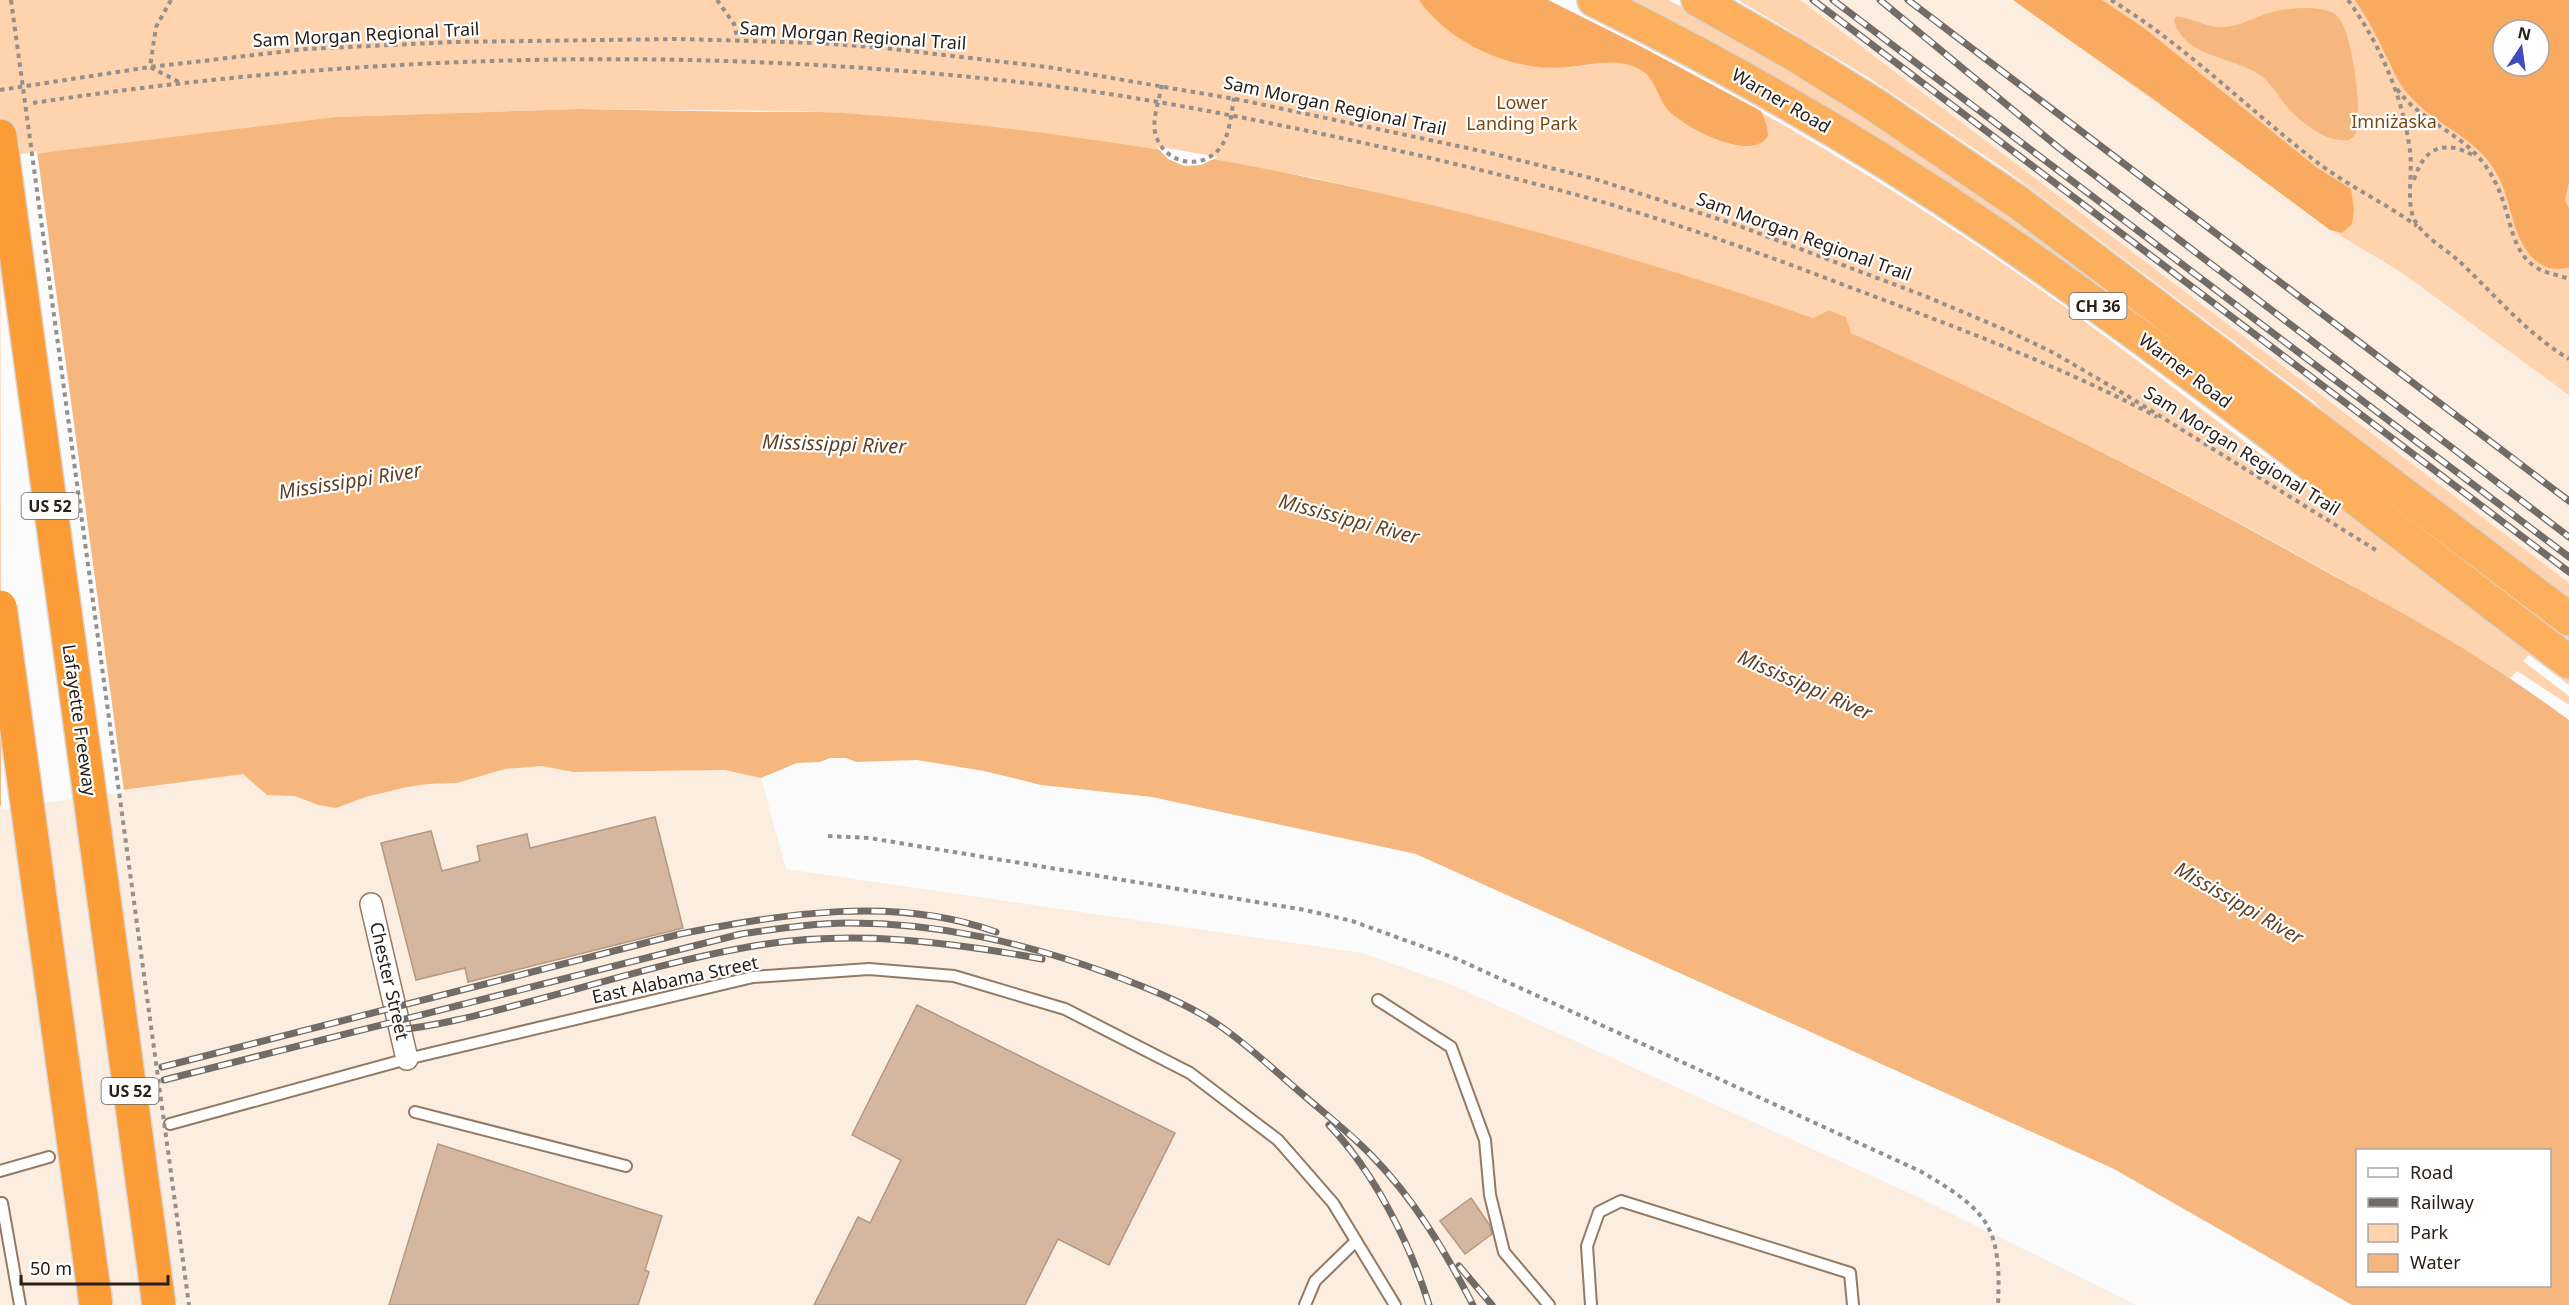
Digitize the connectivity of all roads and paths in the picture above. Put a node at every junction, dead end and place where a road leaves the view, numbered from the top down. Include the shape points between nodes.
1 (11, 0) edge
2 (171, 0) edge
3 (717, 0) edge
4 (1594, 0) edge
5 (1698, 0) edge
6 (2111, 0) edge
7 (2348, 0) edge
8 (738, 41) junction
9 (150, 67) junction
10 (179, 82) junction
11 (2393, 83) junction
12 (1162, 86) junction
13 (0, 90) edge
14 (1234, 98) junction
15 (1159, 102) junction
16 (33, 103) dead end
17 (1231, 116) junction
18 (0, 136) edge
19 (2481, 160) junction
20 (2411, 190) junction
21 (2424, 232) junction
22 (2569, 279) edge
23 (2569, 359) edge
24 (2194, 438) junction
25 (2380, 552) dead end
26 (0, 608) edge
27 (2569, 619) edge
28 (2569, 662) edge
29 (828, 836) dead end
30 (370, 904) dead end
31 (1378, 1000) dead end
32 (407, 1059) junction
33 (415, 1112) dead end
34 (170, 1124) dead end
35 (49, 1157) dead end
36 (626, 1166) dead end
37 (0, 1171) edge
38 (2, 1203) dead end
39 (1356, 1241) junction
40 (20, 1305) edge
41 (96, 1305) edge
42 (159, 1305) edge
43 (189, 1305) edge
44 (1305, 1305) edge
45 (1395, 1305) edge
46 (1549, 1305) edge
47 (1591, 1305) edge
48 (1853, 1305) edge
49 (1998, 1305) edge

1 - 43 path, bridge
2 - 9 path via 156,27
3 - 8 path via 734,24
4 - 28 highway, Warner Road / CH 36 via 1802,112 1993,232 2148,343
5 - 27 highway, Warner Road / CH 36 via 1862,97 2010,197
6 - 21 path via 2139,18 2318,163
7 - 11 path
8 - 9 path, Sam Morgan Regional Trail via 381,45 251,54
8 - 12 path, Sam Morgan Regional Trail via 916,52
9 - 10 path
9 - 13 path, Sam Morgan Regional Trail
10 - 15 path via 454,61 627,59 950,74
10 - 16 path
11 - 19 path via 2416,111 2465,144
11 - 20 path via 2408,135
12 - 14 path, Sam Morgan Regional Trail
12 - 15 path
14 - 17 path
14 - 24 path, Sam Morgan Regional Trail via 1536,164 1723,220 2008,331 2077,366
15 - 17 path
15 - 17 path via 1155,129 1159,144 1185,162 1200,161 1214,154 1224,142
17 - 24 path via 1459,164 1705,234 2034,359 2102,389
18 - 42 highway, Lafayette Freeway / US 52, bridge
19 - 20 path via 2458,148 2440,147 2421,163
19 - 22 path via 2500,193 2522,253 2543,272
20 - 21 path via 2412,213
21 - 23 path via 2519,322
24 - 25 path, Sam Morgan Regional Trail
26 - 41 highway, bridge
29 - 49 path via 869,838 1305,910 1352,921 1457,959 1920,1171 1958,1194 1988,1226 1999,1268
30 - 32 street, Chester Street
31 - 46 lane via 1450,1047 1485,1140 1490,1195 1504,1252
32 - 34 lane, East Alabama Street
32 - 39 lane, East Alabama Street via 753,977 869,969 954,976 1065,1009 1190,1073 1278,1140 1333,1203
33 - 36 lane
35 - 37 lane
38 - 40 lane
39 - 44 lane via 1315,1281
39 - 45 lane, East Alabama Street
47 - 48 lane via 1587,1246 1599,1212 1621,1202 1850,1274

